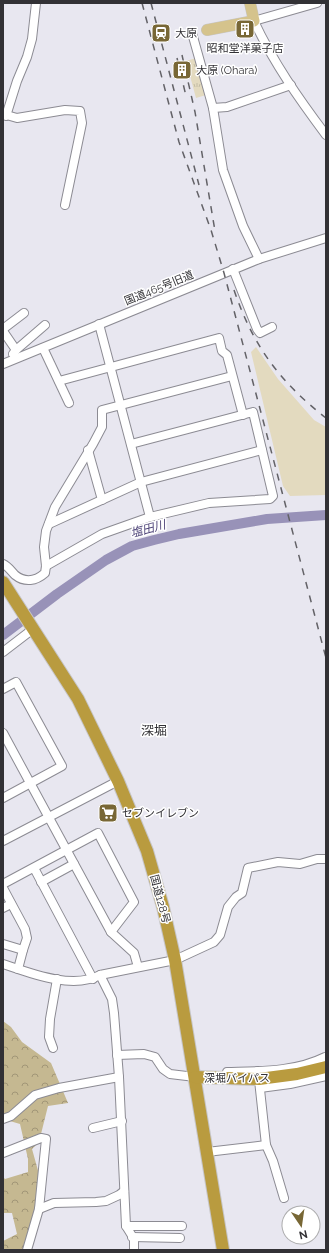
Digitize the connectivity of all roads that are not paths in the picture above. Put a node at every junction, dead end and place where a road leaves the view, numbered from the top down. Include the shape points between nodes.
1 (36, 3) edge
2 (250, 3) edge
3 (317, 3) edge
4 (254, 20) junction
5 (207, 30) dead end
6 (192, 33) dead end
7 (291, 85) junction
8 (213, 108) junction
9 (5, 115) edge
10 (326, 135) edge
11 (65, 205) dead end
12 (326, 238) edge
13 (259, 259) junction
14 (233, 269) junction
15 (21, 317) dead end
16 (99, 324) junction
17 (45, 325) dead end
18 (272, 327) dead end
19 (3, 330) edge
20 (43, 348) junction
21 (16, 350) junction
22 (7, 362) edge
23 (110, 367) junction
24 (232, 376) junction
25 (59, 381) junction
26 (69, 403) dead end
27 (121, 406) junction
28 (243, 414) junction
29 (131, 444) junction
30 (88, 450) junction
31 (262, 450) junction
32 (141, 482) junction
33 (102, 500) junction
34 (150, 517) junction
35 (49, 524) junction
36 (3, 564) edge
37 (46, 566) junction
38 (3, 582) edge
39 (33, 628) junction
40 (3, 652) edge
41 (3, 689) edge
42 (3, 733) edge
43 (118, 781) junction
44 (30, 783) junction
45 (3, 798) edge
46 (48, 817) junction
47 (3, 841) edge
48 (66, 850) junction
49 (326, 859) edge
50 (74, 864) junction
51 (34, 868) junction
52 (41, 882) junction
53 (3, 884) edge
54 (3, 888) edge
55 (11, 904) junction
56 (3, 908) edge
57 (111, 932) junction
58 (3, 944) edge
59 (23, 950) junction
60 (175, 960) junction
61 (3, 964) edge
62 (138, 967) junction
63 (18, 969) junction
64 (96, 977) junction
65 (57, 979) junction
66 (53, 1048) dead end
67 (117, 1055) junction
68 (326, 1062) edge
69 (326, 1076) edge
70 (119, 1077) junction
71 (195, 1077) junction
72 (259, 1080) junction
73 (3, 1119) edge
74 (122, 1121) junction
75 (93, 1128) dead end
76 (266, 1145) junction
77 (3, 1152) edge
78 (207, 1152) junction
79 (124, 1191) junction
80 (284, 1198) dead end
81 (39, 1209) junction
82 (126, 1226) junction
83 (182, 1226) dead end
84 (132, 1237) junction
85 (180, 1238) dead end
86 (27, 1250) edge
87 (134, 1250) edge
88 (223, 1250) edge

1 - 9 street via 32,39
2 - 4 main road
3 - 4 street
4 - 5 main road
4 - 7 street
6 - 8 street
7 - 8 street via 226,107
7 - 10 street
8 - 13 street via 223,170 243,226
9 - 11 street via 17,118 65,110 80,111 82,123
12 - 13 street, 国道465号旧道
13 - 14 street, 国道465号旧道
14 - 16 street, 国道465号旧道
14 - 18 street via 257,329 260,333
15 - 19 street
16 - 20 street, 国道465号旧道
16 - 23 street
17 - 21 street
19 - 21 street
20 - 22 street, 国道465号旧道
20 - 25 street
21 - 22 street
23 - 24 street via 219,338 222,352 227,355
23 - 25 street
23 - 27 street
24 - 27 street
24 - 28 street
25 - 26 street
27 - 29 street
27 - 30 street via 102,410 102,427
28 - 29 street
28 - 31 street via 253,412
29 - 32 street
30 - 33 street
30 - 35 street via 55,507
31 - 32 street
31 - 34 street via 273,496 270,499 209,503
32 - 33 street
32 - 34 street
33 - 35 street
34 - 37 street via 102,534
35 - 37 street via 44,547
36 - 37 street via 16,576 29,581 40,578 45,573
38 - 39 highway, 国道128号
39 - 40 street
39 - 43 highway, 国道128号 via 78,699
41 - 44 street via 16,682 62,766
42 - 44 street
43 - 46 street
43 - 60 highway, 国道128号 via 147,851
44 - 45 street
44 - 46 street
46 - 47 street
46 - 48 street
48 - 50 street
48 - 51 street
48 - 57 street via 98,833 134,902
49 - 60 street via 300,864 278,862 248,868 242,893 228,907 220,935 214,942
50 - 52 street
50 - 57 street
51 - 52 street
51 - 53 street
52 - 64 street
54 - 55 street
55 - 56 street
55 - 59 street via 25,929 27,938
57 - 62 street via 134,953
58 - 59 street
59 - 63 street
60 - 62 street
60 - 71 highway, 国道128号
61 - 63 street
62 - 64 street
63 - 65 street
64 - 65 street via 80,981
64 - 67 street via 112,999
65 - 66 street via 50,1019 49,1037
67 - 70 street
67 - 71 street via 144,1054 155,1057 170,1074
68 - 72 highway, 深堀バイパス via 297,1074
69 - 72 street via 290,1084
70 - 73 street via 35,1095 11,1116
70 - 74 street
71 - 72 highway, 深堀バイパス
71 - 78 highway, 国道128号
72 - 76 street
74 - 75 street
74 - 79 street
76 - 78 street
76 - 80 street
77 - 81 street via 41,1138 46,1140
78 - 88 highway, 国道128号
79 - 81 street via 106,1201 54,1202
79 - 82 street
81 - 86 street
82 - 83 street
82 - 84 street
84 - 85 street
84 - 87 street via 135,1242

